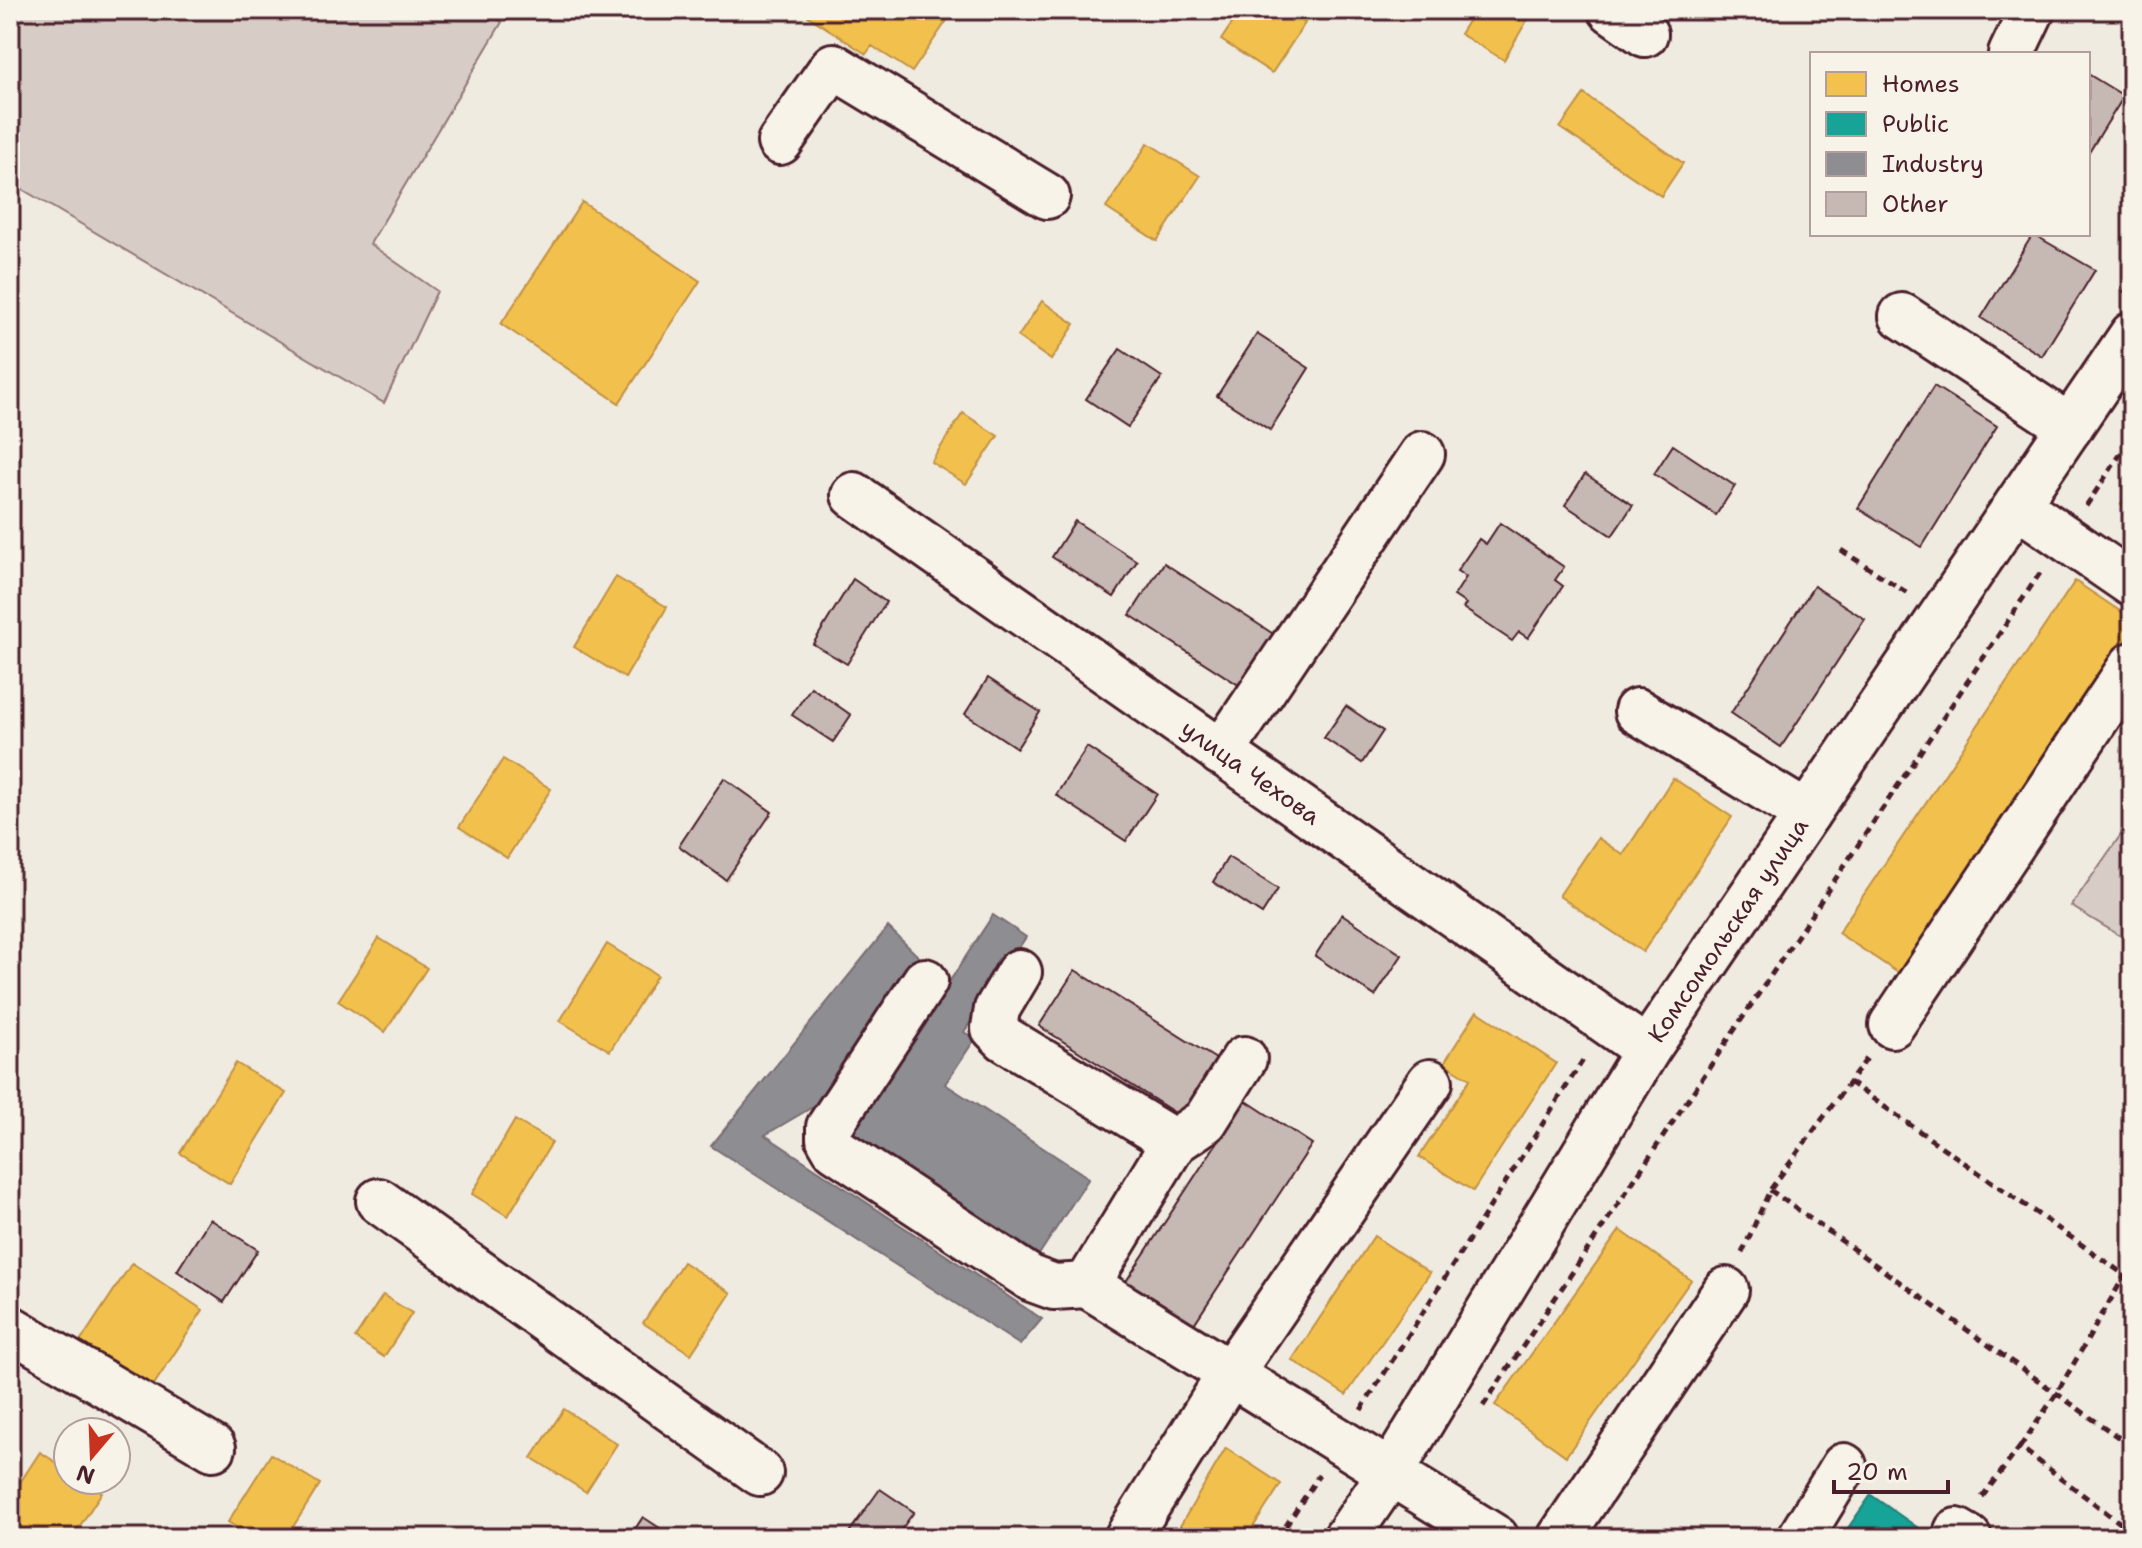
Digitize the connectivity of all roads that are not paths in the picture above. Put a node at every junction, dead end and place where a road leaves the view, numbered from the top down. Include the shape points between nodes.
1 (2032, 10) edge
2 (2012, 52) edge
3 (780, 142) dead end
4 (1047, 196) dead end
5 (1902, 316) dead end
6 (2132, 335) edge
7 (2070, 427) junction
8 (1422, 454) dead end
9 (854, 495) dead end
10 (2017, 505) junction
11 (2132, 584) edge
12 (2132, 665) edge
13 (1637, 711) dead end
14 (1221, 753) junction
15 (1807, 814) junction
16 (1019, 972) dead end
17 (925, 981) dead end
18 (1892, 1025) road end
19 (1647, 1050) junction
20 (1244, 1059) dead end
21 (1430, 1082) dead end
22 (1174, 1142) junction
23 (379, 1201) dead end
24 (1087, 1285) junction
25 (1726, 1290) road end
26 (10, 1328) edge
27 (1230, 1374) junction
28 (213, 1448) dead end
29 (1844, 1466) dead end
30 (1391, 1472) junction
31 (760, 1473) dead end
32 (1127, 1538) edge
33 (1346, 1538) edge
34 (1496, 1538) edge
35 (1560, 1538) edge
36 (1800, 1538) edge

1 - 2 street
3 - 4 street via 833,66
5 - 7 street
6 - 7 street, Комсомольская улица
7 - 10 street, Комсомольская улица
8 - 14 street
9 - 14 street, улица Чехова
10 - 11 street
10 - 15 street, Комсомольская улица
12 - 18 street
13 - 15 street
14 - 19 street, улица Чехова
15 - 19 street, Комсомольская улица
16 - 22 street via 997,1009 994,1028
17 - 24 street via 829,1127 829,1139 835,1149 1032,1279 1054,1287
19 - 30 street, Комсомольская улица
20 - 22 street via 1205,1121
21 - 27 street
22 - 24 street
23 - 31 street
24 - 27 street
25 - 35 street
26 - 28 street
27 - 30 street
27 - 32 street
29 - 36 street
30 - 33 street, Комсомольская улица
30 - 34 street

